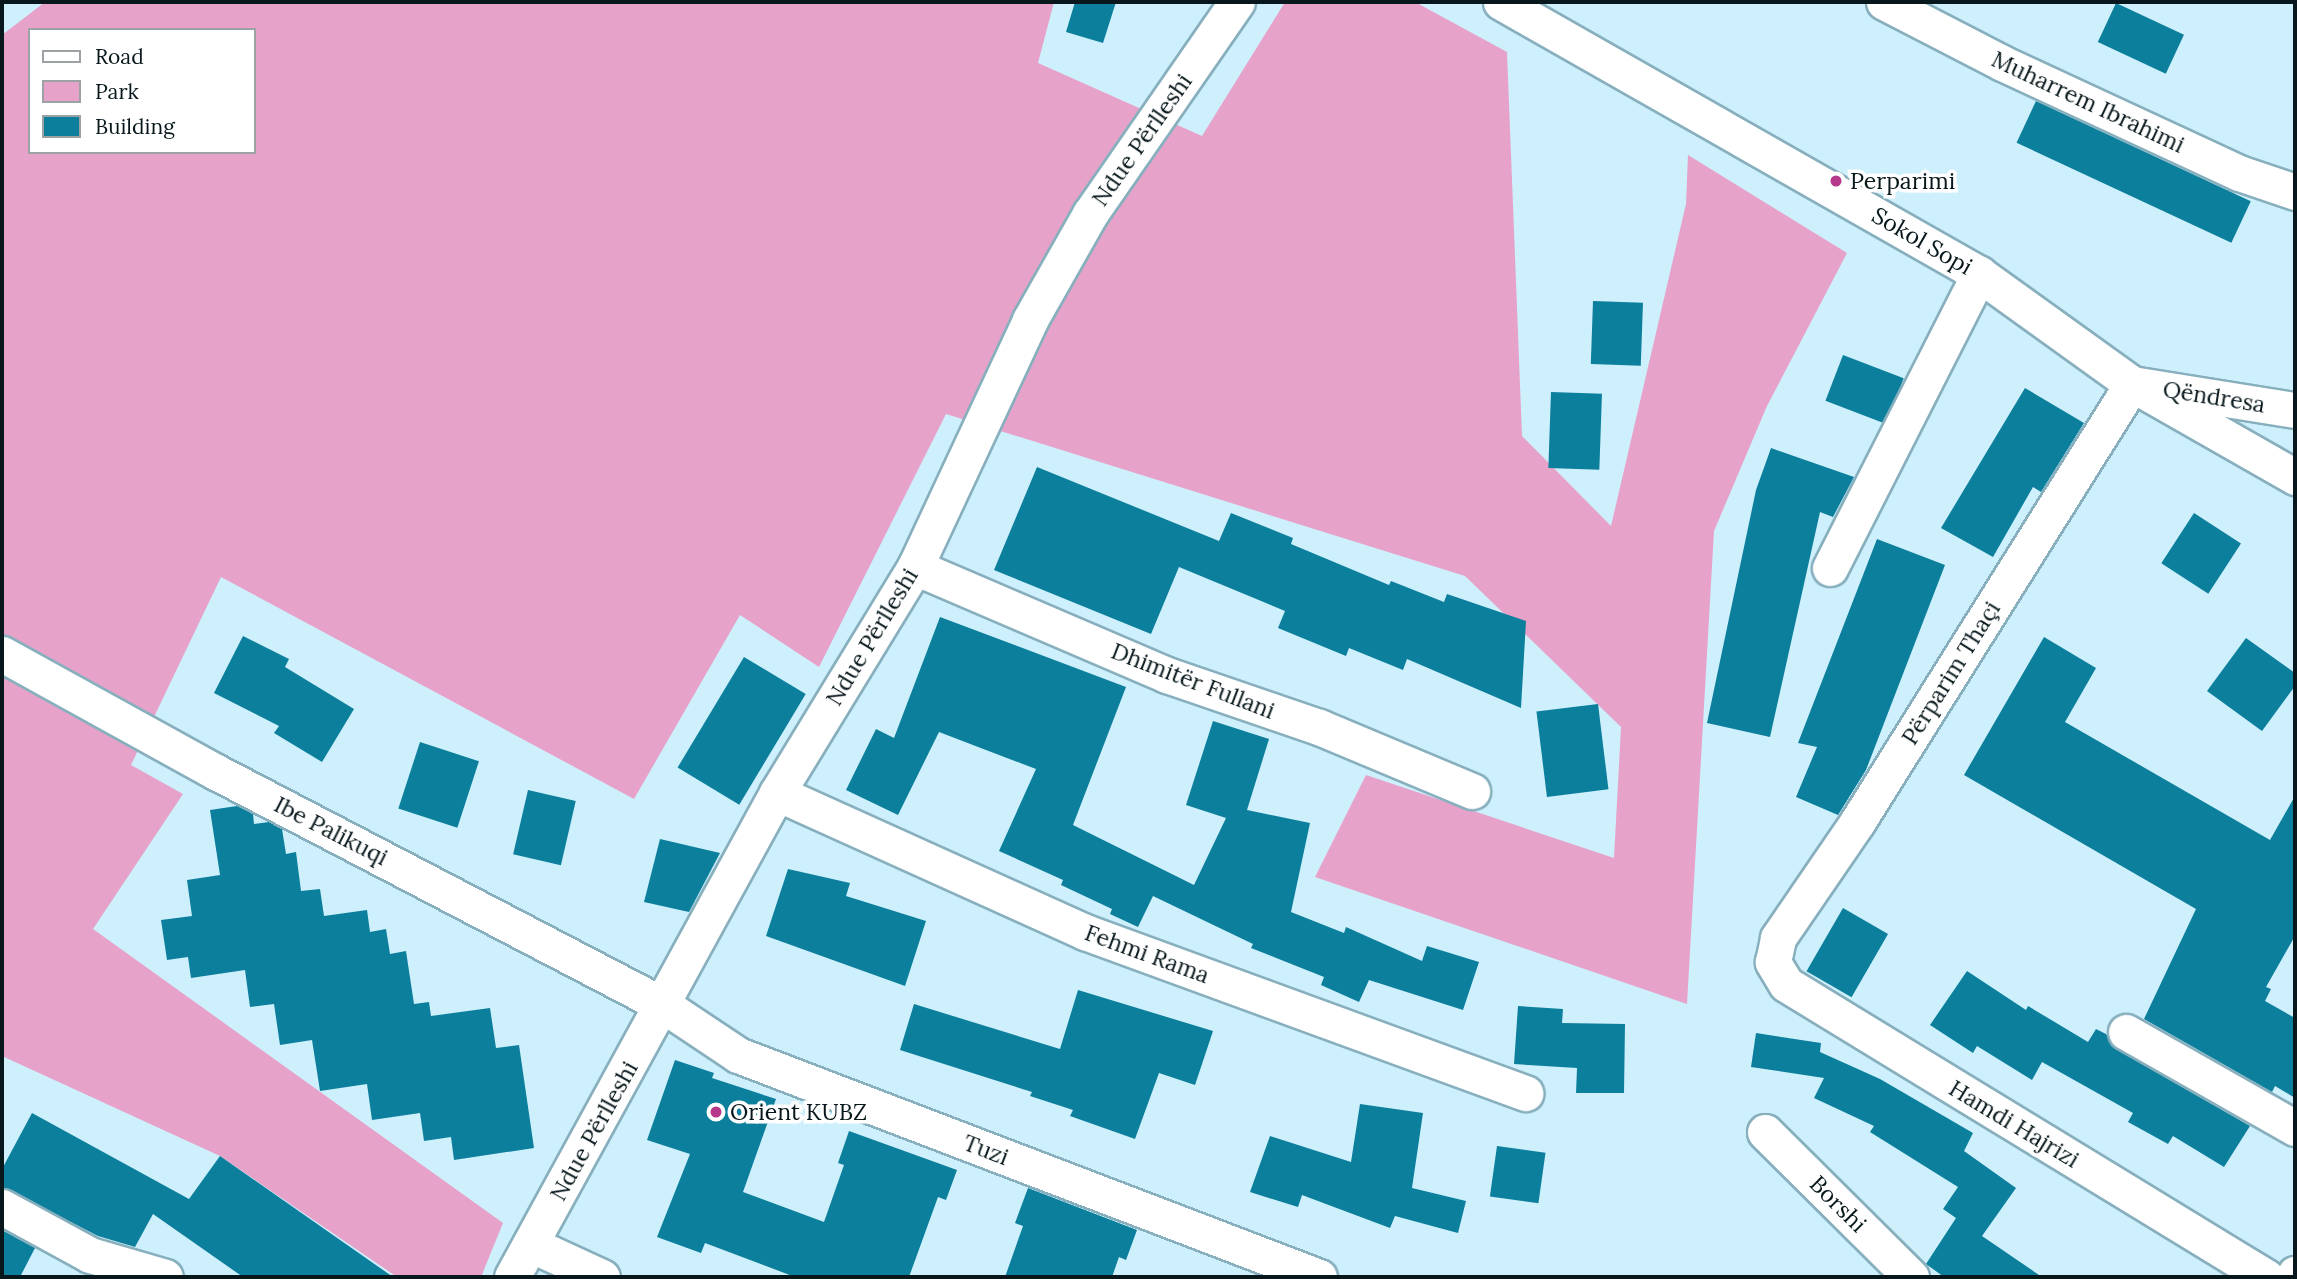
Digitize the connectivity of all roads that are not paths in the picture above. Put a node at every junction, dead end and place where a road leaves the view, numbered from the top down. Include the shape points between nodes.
1 (1237, 2) edge
2 (1501, 2) edge
3 (1884, 2) edge
4 (2295, 192) edge
5 (1979, 274) junction
6 (2132, 384) junction
7 (2295, 410) edge
8 (2295, 477) edge
9 (915, 567) junction
10 (1830, 568) dead end
11 (2, 654) edge
12 (1472, 791) dead end
13 (777, 793) junction
14 (1773, 962) joint
15 (663, 1005) junction
16 (2126, 1032) dead end
17 (1525, 1093) dead end
18 (2295, 1128) edge
19 (1765, 1132) dead end
20 (2, 1207) edge
21 (532, 1245) junction
22 (165, 1277) edge
23 (512, 1277) edge
24 (601, 1277) edge
25 (1319, 1277) edge
26 (1911, 1277) edge
27 (2266, 1277) edge

1 - 9 street, Ndue Përlleshi via 1070,249 1030,320
2 - 5 street, Sokol Sopi
3 - 4 street, Muharrem Ibrahimi via 2002,63 2239,173
5 - 6 street, Sokol Sopi
5 - 10 street
6 - 7 street, Qëndresa
6 - 8 street, Sokol Sopi
6 - 14 street, Përparim Thaçi via 1858,821 1778,938
9 - 12 street, Dhimitër Fullani via 1167,675 1319,727
9 - 13 street, Ndue Përlleshi
11 - 15 street, Ibe Palikuqi via 216,772
13 - 15 street, Ndue Përlleshi
13 - 17 street, Fehmi Rama via 1085,932
14 - 27 street, Hamdi Hajrizi via 1786,984
15 - 21 street, Ndue Përlleshi
15 - 25 street, Tuzi via 738,1055
16 - 18 street
19 - 26 street, Borshi
20 - 22 street via 90,1255
21 - 23 street, Ndue Përlleshi
21 - 24 street

